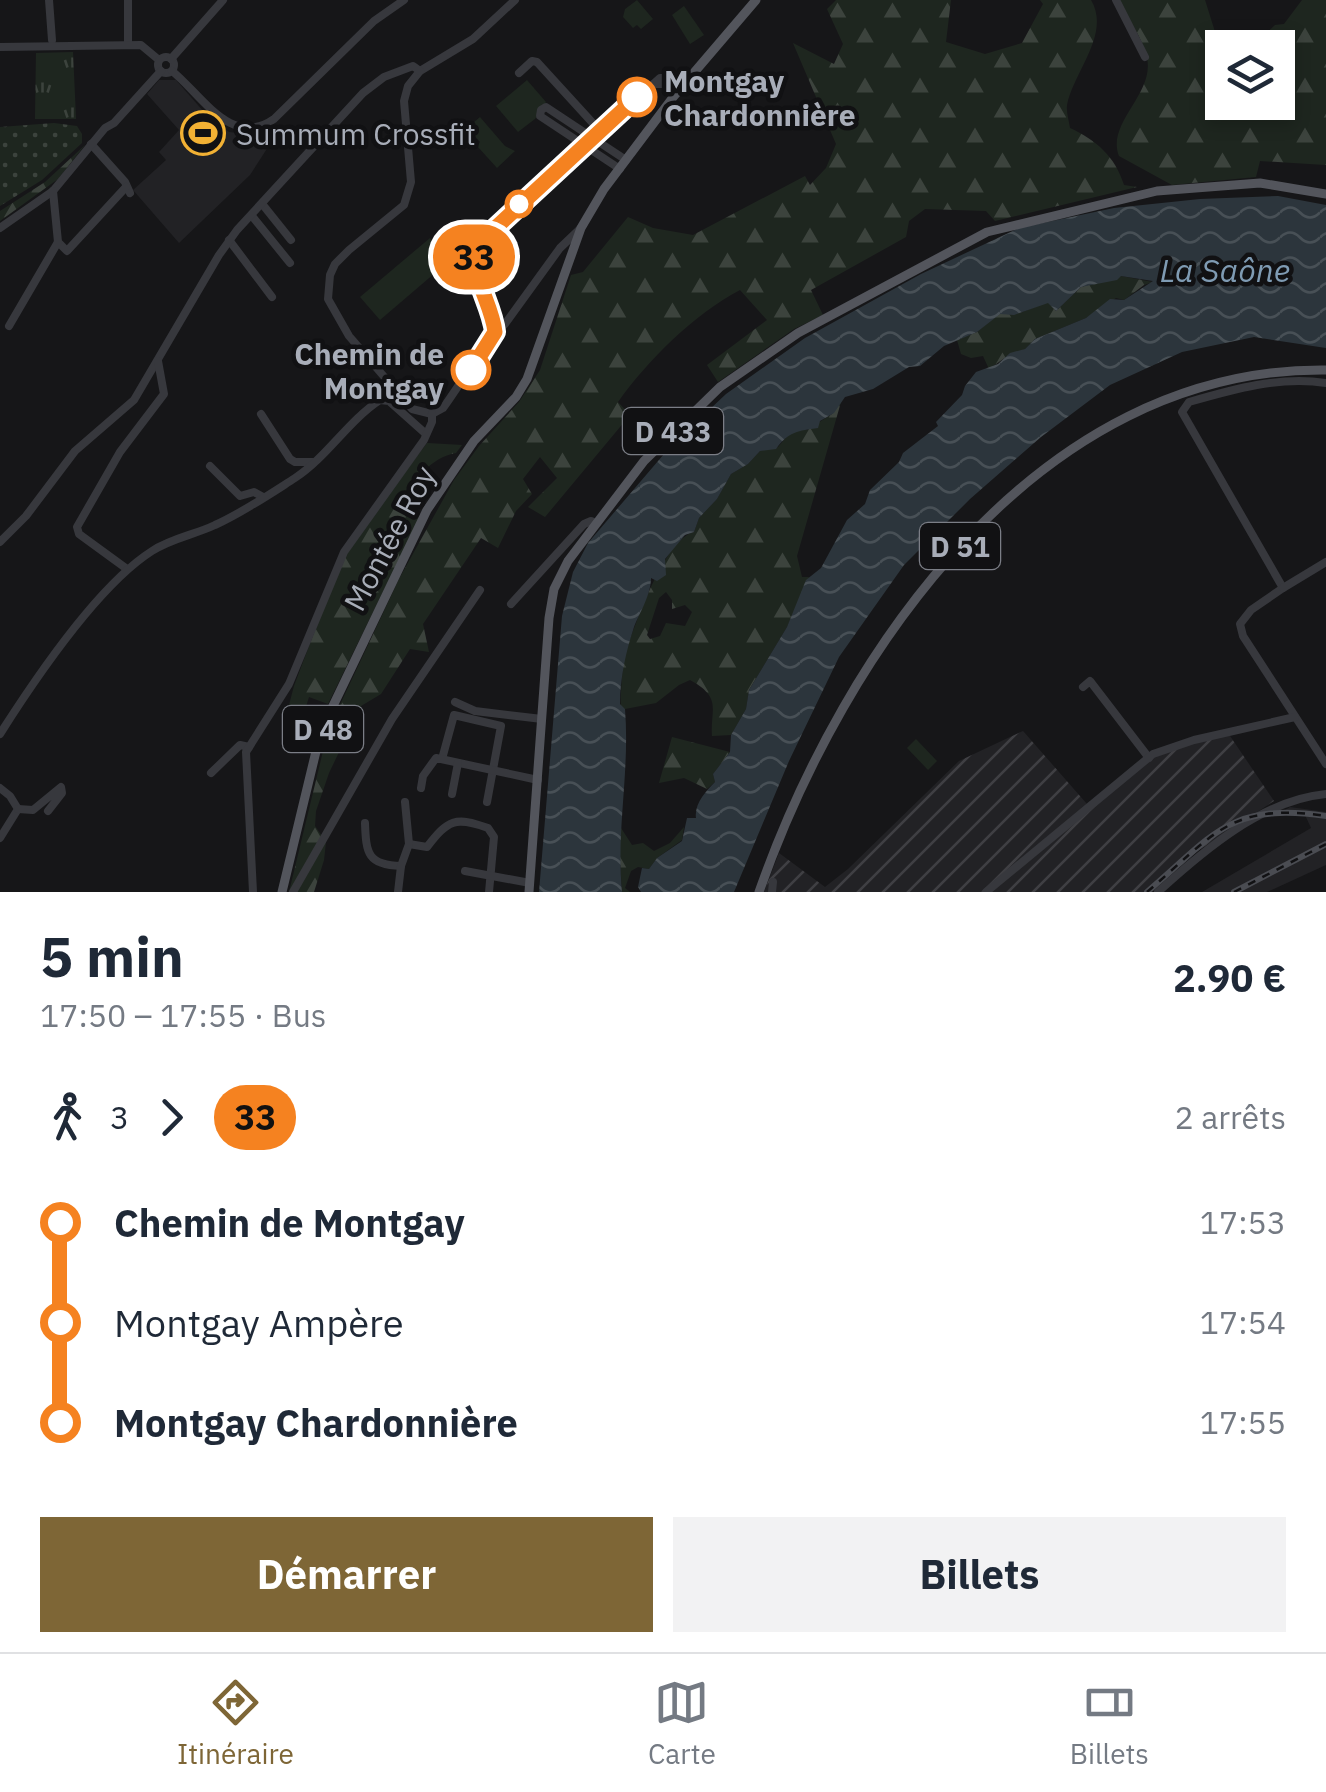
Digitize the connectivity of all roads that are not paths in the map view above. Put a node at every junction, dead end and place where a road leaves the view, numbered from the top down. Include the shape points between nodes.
1 (49, 0) edge
2 (128, 0) edge
3 (223, 0) edge
4 (404, 0) edge
5 (515, 0) edge
6 (756, 0) edge
7 (1116, 0) edge
8 (52, 40) dead end
9 (128, 45) junction
10 (0, 47) edge
11 (1145, 57) dead end
12 (171, 59) junction
13 (160, 60) junction
14 (161, 71) junction
15 (172, 71) junction
16 (420, 71) junction
17 (519, 73) dead end
18 (654, 84) junction
19 (677, 93) junction
20 (596, 134) junction
21 (92, 144) junction
22 (584, 145) junction
23 (623, 164) junction
24 (54, 192) junction
25 (1326, 194) edge
26 (262, 206) junction
27 (252, 216) junction
28 (0, 228) edge
29 (581, 228) junction
30 (228, 240) junction
31 (291, 240) dead end
32 (58, 242) junction
33 (290, 263) dead end
34 (272, 297) dead end
35 (9, 326) dead end
36 (495, 332) junction
37 (158, 361) junction
38 (1326, 370) edge
39 (1326, 382) edge
40 (261, 414) dead end
41 (432, 414) junction
42 (426, 434) junction
43 (317, 461) junction
44 (210, 466) dead end
45 (262, 497) junction
46 (596, 524) junction
47 (0, 542) edge
48 (1326, 562) edge
49 (128, 569) junction
50 (1283, 588) junction
51 (480, 590) dead end
52 (511, 604) dead end
53 (1082, 687) dead end
54 (455, 702) dead end
55 (1295, 717) junction
56 (542, 719) junction
57 (0, 734) edge
58 (248, 749) junction
59 (1149, 758) junction
60 (442, 759) junction
61 (458, 763) junction
62 (1326, 764) edge
63 (494, 770) junction
64 (211, 772) dead end
65 (538, 780) junction
66 (0, 788) edge
67 (421, 788) dead end
68 (452, 794) dead end
69 (1326, 794) edge
70 (405, 802) dead end
71 (487, 802) dead end
72 (18, 809) junction
73 (48, 811) dead end
74 (365, 822) dead end
75 (0, 838) edge
76 (409, 844) junction
77 (401, 866) junction
78 (464, 871) dead end
79 (490, 878) junction
80 (530, 888) edge
81 (253, 892) edge
82 (282, 892) edge
83 (293, 892) edge
84 (398, 892) edge
85 (489, 892) edge
86 (761, 892) edge
87 (986, 892) edge
88 (1158, 892) edge

1 - 8 street
2 - 9 street
3 - 12 street
4 - 15 street via 258,127 223,121
5 - 16 street via 473,39
6 - 19 main road, D 48
7 - 11 street
9 - 10 street
9 - 13 street
12 - 13 street
12 - 15 street
13 - 14 street
14 - 15 street
14 - 21 street
16 - 26 street via 406,68 368,88
16 - 41 street via 404,100 410,182 404,206 335,264 328,299 374,367 412,409
17 - 20 street via 538,62
18 - 19 street
18 - 19 street via 666,78
18 - 20 street
19 - 23 main road, D 48
20 - 22 street
20 - 22 street via 541,110 540,116
20 - 23 street
21 - 24 street
21 - 32 street via 128,190 66,250
22 - 23 street
22 - 36 street via 477,245 475,266
23 - 29 main road, D 48
24 - 28 street
24 - 32 street
25 - 46 main road, D 433 via 1260,183 1157,192 987,232 798,333 720,387 644,461
26 - 27 street
26 - 31 street
27 - 30 street
27 - 33 street
29 - 36 street
29 - 82 main road, Montée Roy / D 48 via 527,379 474,440 428,510 332,708
30 - 34 street
30 - 37 street
32 - 35 street
36 - 41 street via 443,408
37 - 47 street via 134,400 75,452
37 - 49 street via 164,394 107,472 78,528
38 - 86 main road, D 51 via 1261,374 1177,395 1101,432 1033,479 970,536 917,595 864,672 778,838
39 - 50 street via 1236,388 1189,402 1182,412
40 - 43 street via 290,459
41 - 42 street
42 - 43 street via 390,401 380,400
42 - 58 street via 344,552 289,684
43 - 45 street
44 - 45 street via 240,496
45 - 49 street via 216,525 163,544
46 - 52 street via 584,524
46 - 56 main road, D 433 via 554,589
48 - 50 street
49 - 57 street via 60,646
50 - 55 street via 1240,624
51 - 83 street via 392,718
53 - 59 street via 1090,681
54 - 56 street
55 - 59 street via 1194,740
55 - 62 street
56 - 65 main road, D 433
58 - 64 street via 240,744
58 - 81 street
59 - 87 street
60 - 61 street
60 - 63 street via 454,715 501,726
60 - 67 street via 436,758
61 - 63 street
61 - 68 street
63 - 65 street
63 - 71 street
65 - 80 main road, D 433
66 - 72 street
69 - 88 street via 1267,812 1198,856
70 - 76 street
72 - 73 street via 32,810 61,787
72 - 75 street
74 - 77 street via 372,859
76 - 77 street
76 - 79 street via 428,847 452,822 483,826 494,838
77 - 84 street
78 - 79 street
79 - 80 street
79 - 85 street

